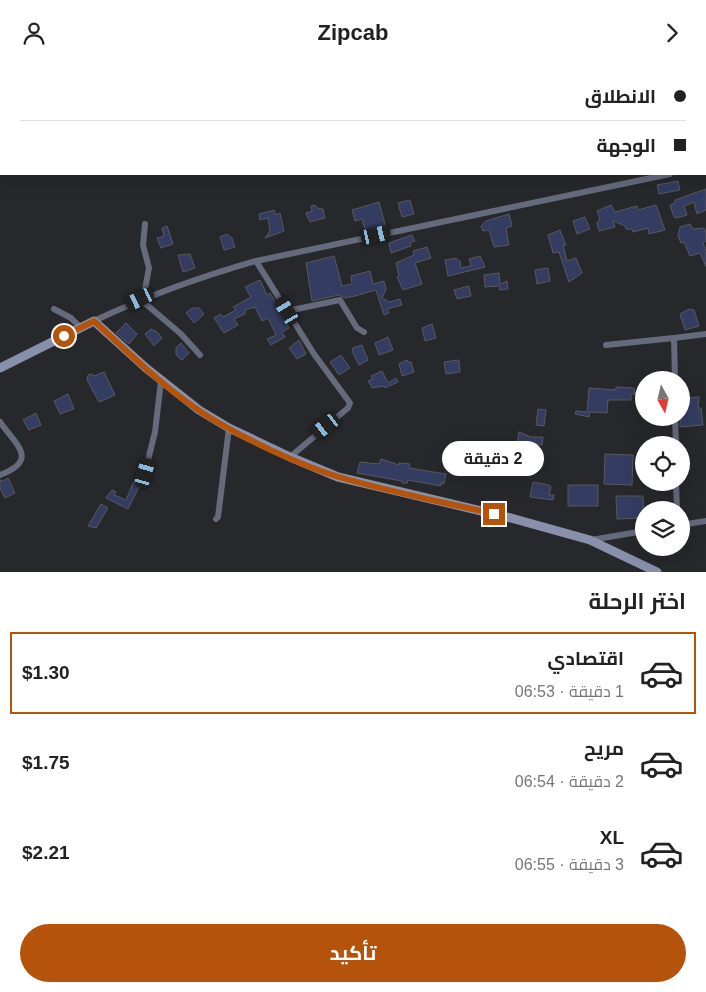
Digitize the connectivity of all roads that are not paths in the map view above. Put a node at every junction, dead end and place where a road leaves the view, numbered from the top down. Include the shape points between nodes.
1 (665, 175) edge
2 (145, 225) dead end
3 (256, 261) junction
4 (147, 296) junction
5 (140, 299) junction
6 (54, 309) dead end
7 (287, 311) junction
8 (94, 321) junction
9 (81, 328) junction
10 (364, 332) dead end
11 (706, 334) edge
12 (674, 338) junction
13 (606, 345) dead end
14 (200, 355) dead end
15 (0, 367) edge
16 (675, 371) edge
17 (161, 381) junction
18 (0, 422) edge
19 (229, 428) junction
20 (290, 457) junction
21 (145, 473) dead end
22 (0, 475) edge
23 (216, 519) dead end
24 (706, 521) edge
25 (690, 524) edge
26 (635, 532) edge
27 (590, 540) junction
28 (657, 572) edge

1 - 3 street
2 - 4 street via 143,245 149,268
3 - 4 street
3 - 7 street
4 - 5 street
5 - 8 street
5 - 14 street
6 - 9 street
7 - 10 street via 340,300 357,328
7 - 20 street via 350,404
8 - 9 main road
8 - 17 main road
9 - 15 main road
11 - 12 street
12 - 13 street
12 - 16 street
17 - 19 main road
17 - 21 street via 156,433
18 - 22 street via 19,449 22,459 15,469
19 - 20 main road
19 - 23 street
20 - 27 main road via 338,477
24 - 25 street
26 - 27 street
27 - 28 main road

